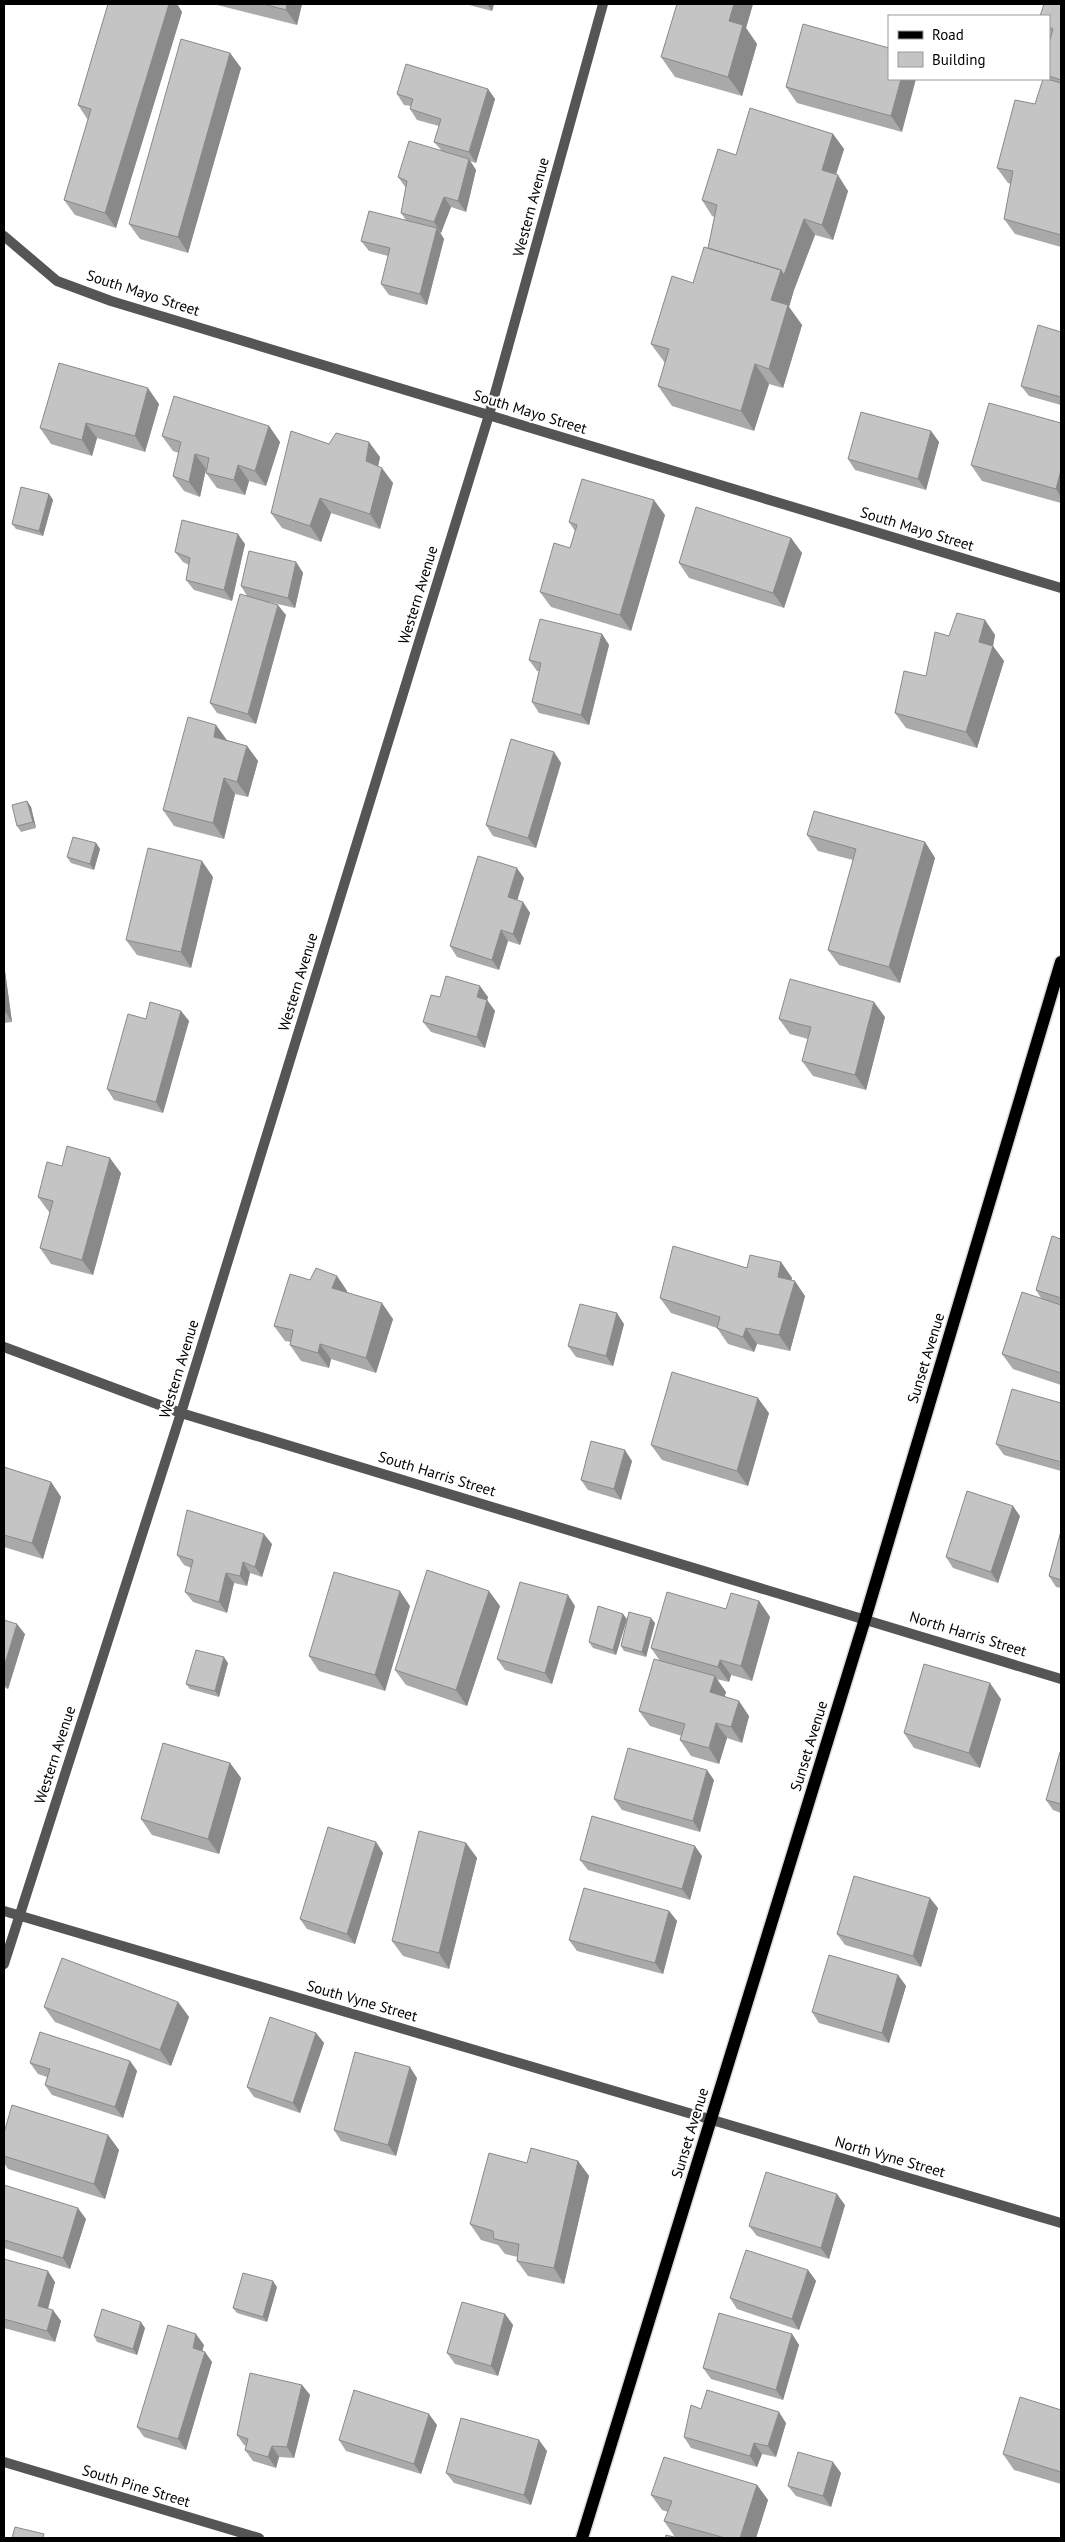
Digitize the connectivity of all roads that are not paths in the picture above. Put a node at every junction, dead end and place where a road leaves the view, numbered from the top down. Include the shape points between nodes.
1 (603, 4) edge
2 (4, 236) edge
3 (489, 415) junction
4 (1061, 588) edge
5 (1061, 962) edge
6 (4, 1347) edge
7 (181, 1413) junction
8 (866, 1619) junction
9 (1061, 1678) edge
10 (4, 1911) edge
11 (19, 1916) junction
12 (4, 1964) edge
13 (711, 2120) junction
14 (1061, 2223) edge
15 (4, 2462) edge
16 (260, 2538) edge
17 (582, 2538) edge

1 - 3 street, Western Avenue
2 - 3 street, South Mayo Street via 57,281 110,301
3 - 4 street, South Mayo Street
3 - 7 street, Western Avenue
5 - 8 main road, Sunset Avenue
6 - 7 street, South Harris Street
7 - 8 street, South Harris Street
7 - 11 street, Western Avenue
8 - 9 street, North Harris Street
8 - 13 main road, Sunset Avenue
10 - 11 street, South Vyne Street
11 - 12 street, Western Avenue
11 - 13 street, South Vyne Street
13 - 14 street, North Vyne Street
13 - 17 main road, Sunset Avenue
15 - 16 street, South Pine Street

